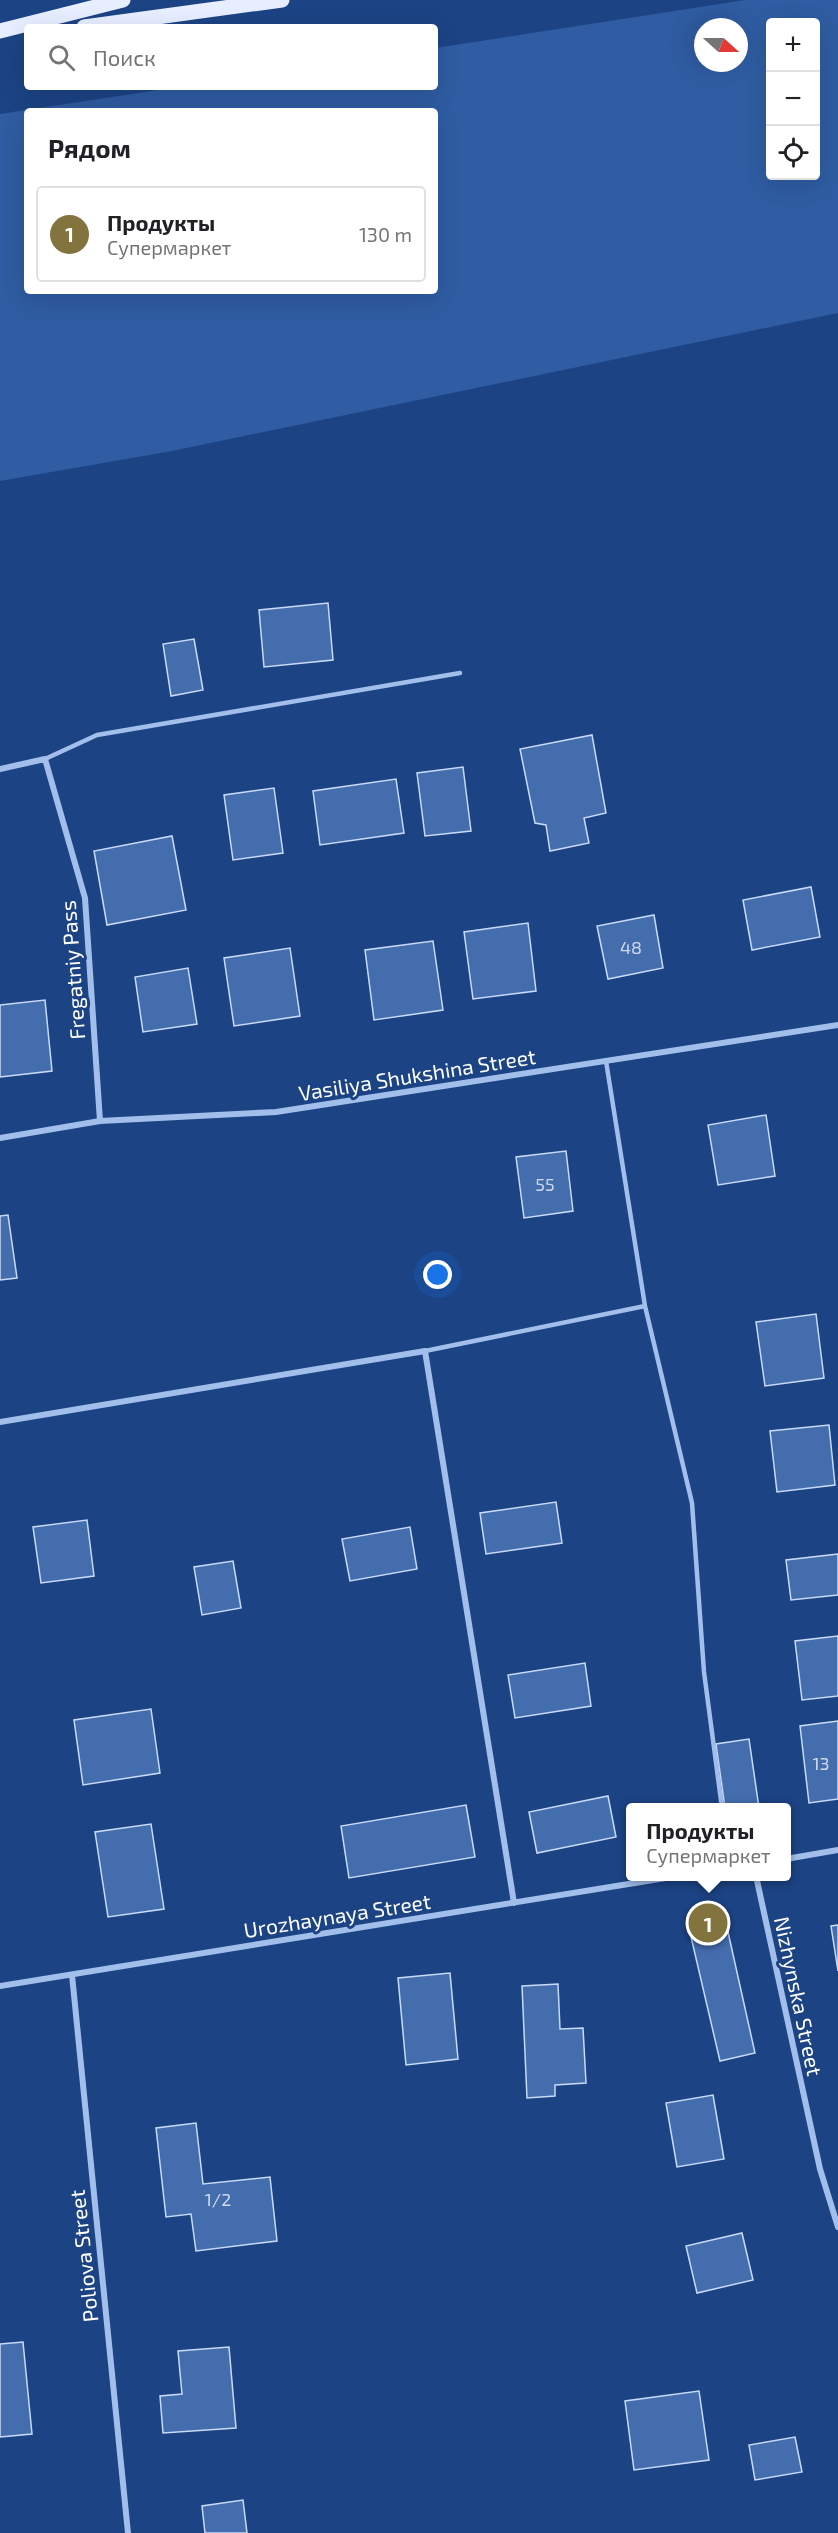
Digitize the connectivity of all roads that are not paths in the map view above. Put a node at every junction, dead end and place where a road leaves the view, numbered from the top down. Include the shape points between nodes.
1 (123, 0) edge
2 (282, 0) edge
3 (31, 24) edge
4 (106, 24) edge
5 (24, 26) edge
6 (0, 32) edge
7 (24, 34) edge
8 (0, 38) edge
9 (460, 673) dead end
10 (45, 759) junction
11 (0, 769) edge
12 (838, 1025) edge
13 (606, 1061) junction
14 (100, 1121) junction
15 (0, 1137) edge
16 (645, 1306) junction
17 (425, 1351) junction
18 (0, 1422) edge
19 (721, 1803) edge
20 (838, 1850) edge
21 (791, 1858) edge
22 (648, 1881) edge
23 (757, 1881) edge
24 (514, 1903) junction
25 (72, 1975) junction
26 (0, 1986) edge
27 (838, 2227) edge
28 (128, 2533) edge

1 - 3 main road
2 - 4 main road
5 - 6 main road
7 - 8 main road
9 - 10 lane via 97,735
10 - 11 street
10 - 14 street, Fregatniy Pass via 85,897
12 - 13 street, Vasiliya Shukshina Street
13 - 14 street, Vasiliya Shukshina Street via 276,1112
13 - 16 lane
14 - 15 street, Vasiliya Shukshina Street
16 - 17 lane
16 - 19 lane via 692,1503 704,1672
17 - 18 street
17 - 24 street
20 - 21 street
22 - 24 street, Urozhaynaya Street
23 - 27 street, Nizhynska Street via 820,2169
24 - 25 street, Urozhaynaya Street
25 - 26 street, Urozhaynaya Street
25 - 28 street, Poliova Street

